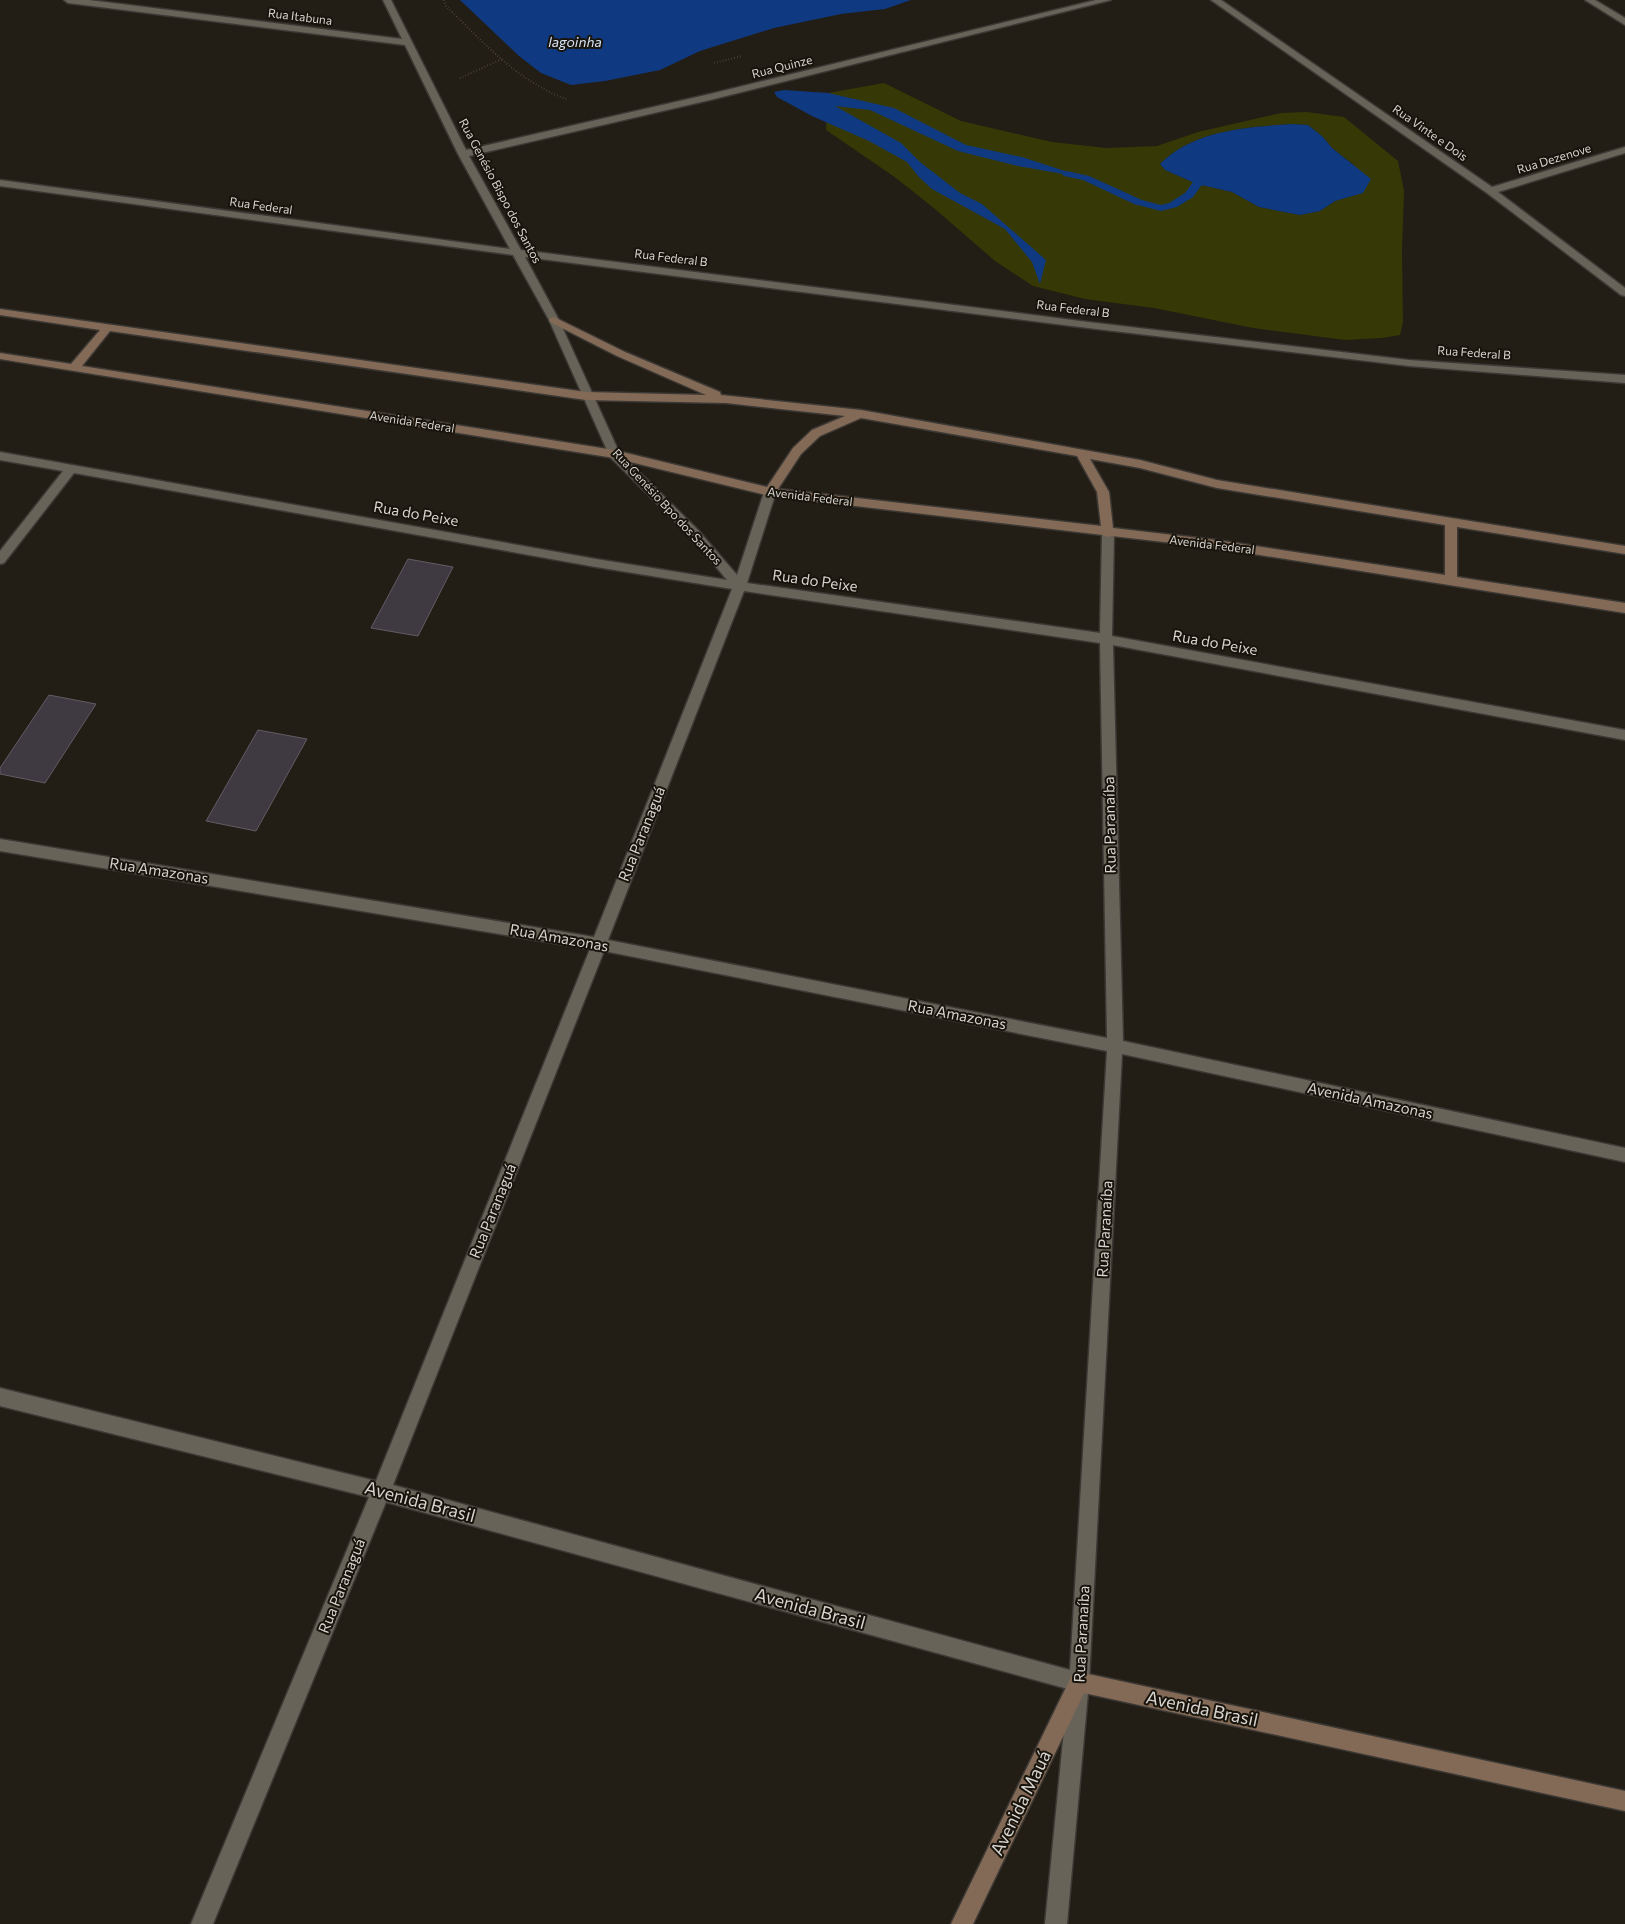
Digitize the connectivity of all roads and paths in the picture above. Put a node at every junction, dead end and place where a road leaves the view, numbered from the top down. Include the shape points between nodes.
1 (68, 0) edge
2 (386, 0) edge
3 (444, 0) edge
4 (1107, 0) edge
5 (1215, 0) edge
6 (1589, 0) edge
7 (1625, 22) edge
8 (408, 43) junction
9 (747, 55) dead end
10 (502, 59) junction
11 (712, 64) dead end
12 (458, 79) dead end
13 (573, 100) dead end
14 (1625, 150) edge
15 (462, 154) junction
16 (0, 183) edge
17 (1491, 191) junction
18 (518, 253) junction
19 (1625, 293) edge
20 (0, 312) edge
21 (554, 320) junction
22 (106, 328) junction
23 (0, 356) edge
24 (74, 368) junction
25 (1625, 379) edge
26 (586, 396) junction
27 (726, 399) junction
28 (861, 414) junction
29 (614, 454) junction
30 (1081, 454) junction
31 (0, 456) edge
32 (72, 468) junction
33 (770, 492) junction
34 (1451, 522) junction
35 (1108, 533) junction
36 (1625, 550) edge
37 (0, 560) edge
38 (1451, 580) junction
39 (740, 586) junction
40 (1625, 608) edge
41 (1106, 639) junction
42 (1625, 735) edge
43 (0, 845) edge
44 (599, 944) junction
45 (1115, 1046) junction
46 (1625, 1155) edge
47 (0, 1397) edge
48 (381, 1491) junction
49 (1079, 1682) junction
50 (1625, 1801) edge
51 (202, 1924) edge
52 (962, 1924) edge
53 (1056, 1924) edge

1 - 8 street, Rua Itabuna
2 - 8 street, Rua Genésio Bispo dos Santos
3 - 10 path via 446,6
4 - 15 street, Rua Quinze via 710,98
5 - 17 street, Rua Vinte e Dois
6 - 7 street
8 - 15 street, Rua Genésio Bispo dos Santos
9 - 11 path
10 - 12 path
10 - 13 path via 535,86
14 - 17 street, Rua Dezenove
15 - 18 street, Rua Genésio Bispo dos Santos
16 - 18 street, Rua Federal
17 - 19 street, Rua Vinte e Dois
18 - 21 street, Rua Genésio Bispo dos Santos
18 - 25 street, Rua Federal B via 1409,363
20 - 22 main road
21 - 26 street, Rua Genésio Bispo dos Santos
21 - 27 main road via 621,354
22 - 24 main road
22 - 26 main road
23 - 24 main road, Avenida Federal
24 - 29 main road, Avenida Federal
26 - 27 main road
26 - 29 street, Rua Genésio Bpo dos Santos
27 - 28 main road
28 - 30 main road
28 - 33 main road via 816,433 797,451
29 - 33 main road, Avenida Federal
29 - 39 street, Rua Genésio Bpo dos Santos via 694,533
30 - 34 main road via 1140,464 1217,484
30 - 35 main road via 1103,492
31 - 32 street, Rua do Peixe
32 - 37 street
32 - 39 street, Rua do Peixe
33 - 35 main road, Avenida Federal
33 - 39 street, Rua Paranaguá
34 - 36 main road
34 - 38 main road
35 - 38 main road, Avenida Federal via 1216,544
35 - 41 street, Rua Paranaíba
38 - 40 main road, Avenida Federal
39 - 41 street, Rua do Peixe
39 - 44 street, Rua Paranaguá
41 - 42 street, Rua do Peixe
41 - 45 street, Rua Paranaíba
43 - 44 street, Rua Amazonas
44 - 45 street, Rua Amazonas
44 - 48 street, Rua Paranaguá
45 - 46 street, Avenida Amazonas
45 - 49 street, Rua Paranaíba
47 - 48 street, Avenida Brasil
48 - 49 street, Avenida Brasil
48 - 51 street, Rua Paranaguá
49 - 50 main road, Avenida Brasil
49 - 52 main road, Avenida Mauá
49 - 53 street, Rua Paranaíba

